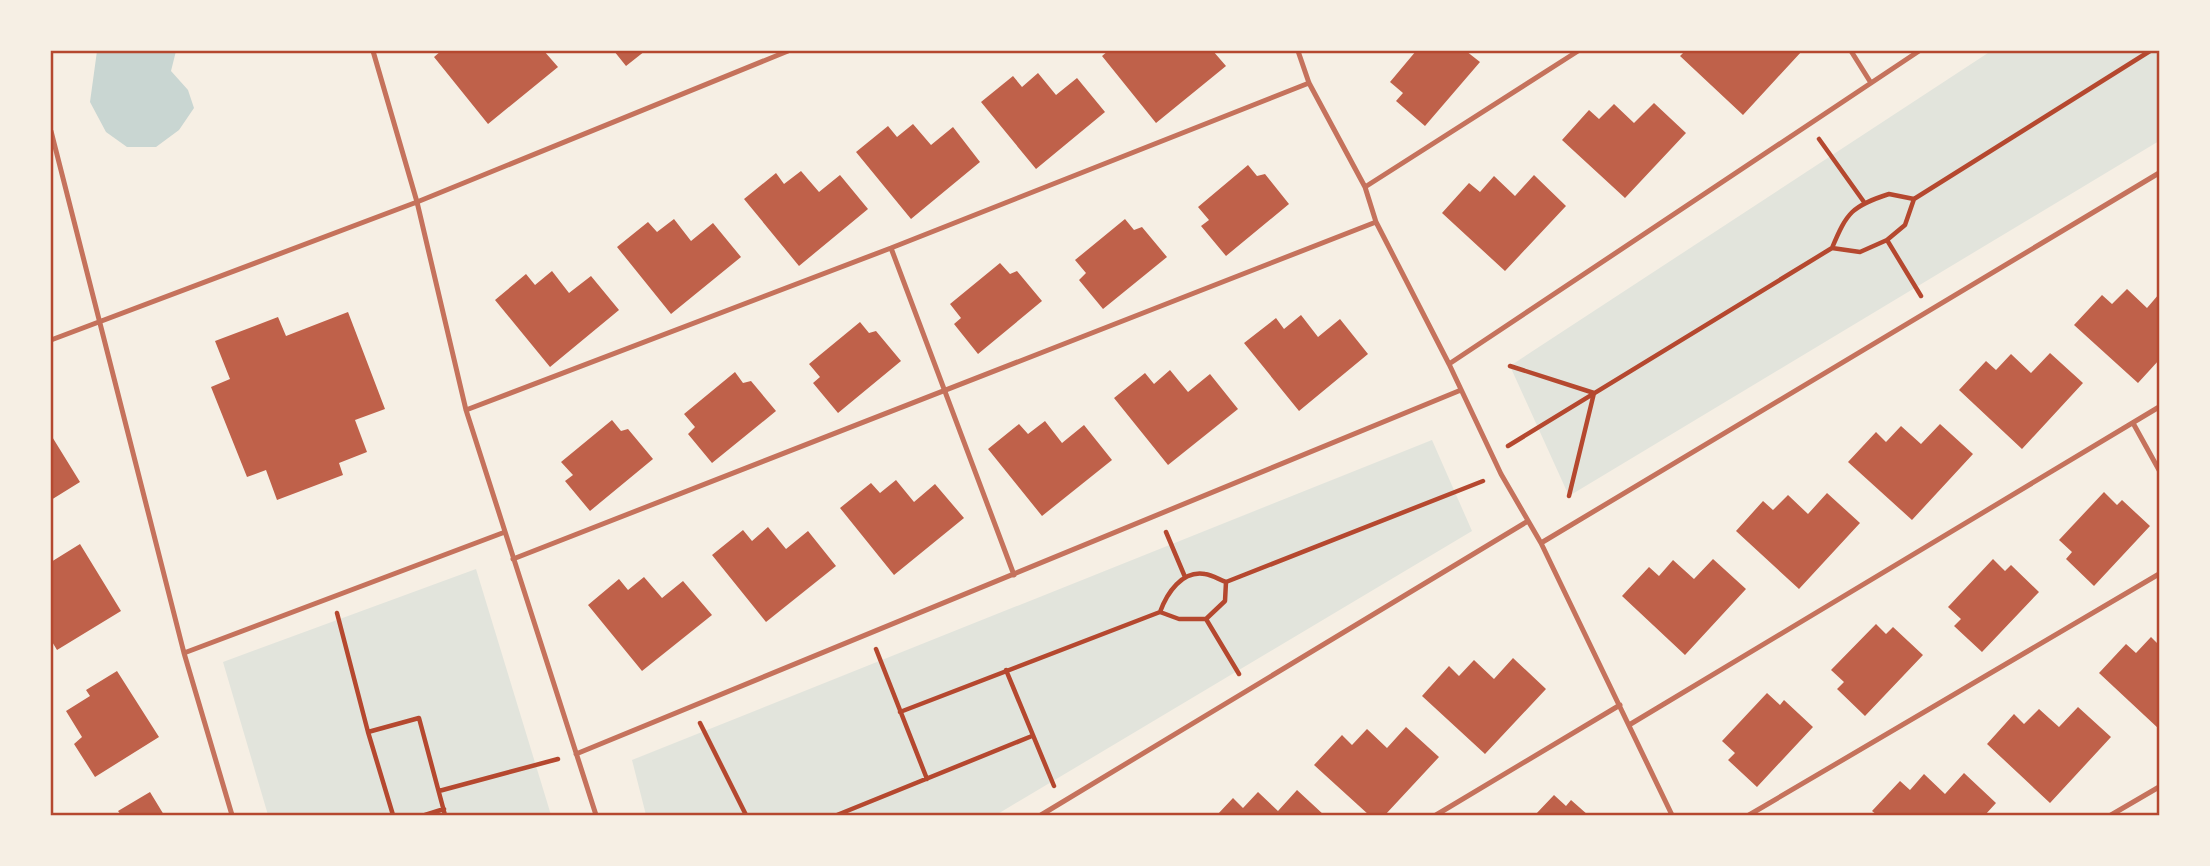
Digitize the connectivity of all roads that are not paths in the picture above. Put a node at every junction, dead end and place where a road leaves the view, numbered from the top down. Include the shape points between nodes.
1 (373, 51) edge
2 (788, 51) edge
3 (1310, 51) edge
4 (1578, 51) edge
5 (1851, 51) edge
6 (1919, 51) edge
7 (1299, 53) edge
8 (1309, 83) junction
9 (1871, 83) junction
10 (51, 131) edge
11 (2159, 173) edge
12 (1365, 187) junction
13 (417, 202) junction
14 (1376, 222) junction
15 (891, 248) junction
16 (98, 321) junction
17 (51, 340) edge
18 (1449, 364) junction
19 (1461, 390) junction
20 (944, 391) junction
21 (2159, 407) edge
22 (466, 410) junction
23 (2133, 423) junction
24 (2159, 470) edge
25 (1528, 521) junction
26 (505, 532) junction
27 (1541, 543) junction
28 (513, 559) junction
29 (2159, 574) edge
30 (1014, 575) junction
31 (184, 653) junction
32 (1620, 705) junction
33 (1629, 725) junction
34 (576, 754) junction
35 (2159, 787) edge
36 (232, 815) edge
37 (596, 815) edge
38 (1041, 815) edge
39 (1436, 815) edge
40 (1672, 815) edge
41 (1749, 815) edge
42 (2111, 815) edge

1 - 13 lane
2 - 13 lane
3 - 7 lane
4 - 12 lane
5 - 9 lane
6 - 9 lane
7 - 8 lane
8 - 12 lane
8 - 15 lane
9 - 18 lane
10 - 16 lane
11 - 27 lane
12 - 14 lane
13 - 16 lane
13 - 22 lane
14 - 18 lane
14 - 20 lane
15 - 20 lane
15 - 22 lane
16 - 17 lane
16 - 31 lane
18 - 19 lane
19 - 25 lane
19 - 30 lane
20 - 28 lane
20 - 30 lane
21 - 23 lane
22 - 26 lane
23 - 24 lane
23 - 33 lane
25 - 27 lane
25 - 38 lane
26 - 28 lane
26 - 31 lane
27 - 32 lane
28 - 34 lane
29 - 41 lane
30 - 34 lane
31 - 36 lane
32 - 33 lane
32 - 39 lane
33 - 40 lane
34 - 37 lane
35 - 42 lane

